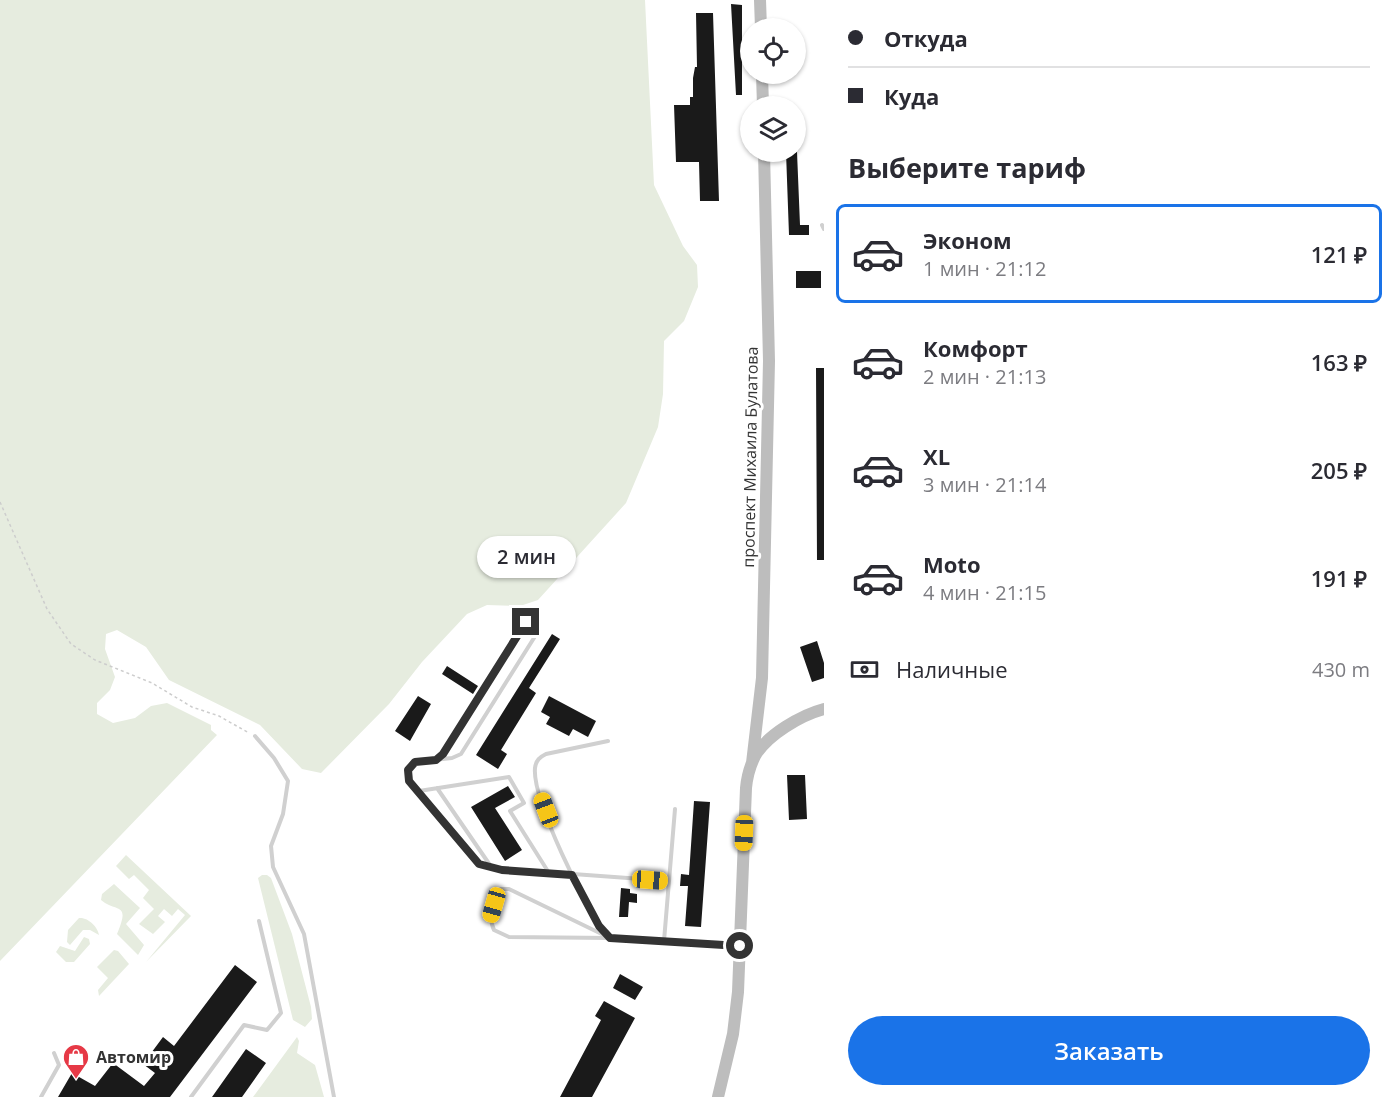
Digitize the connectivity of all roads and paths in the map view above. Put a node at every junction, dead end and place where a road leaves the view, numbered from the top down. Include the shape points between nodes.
1 (760, 0) edge
2 (761, 18) edge
3 (764, 162) edge
4 (0, 502) edge
5 (526, 622) dead end
6 (539, 630) dead end
7 (824, 709) edge
8 (255, 736) joint
9 (608, 741) dead end
10 (436, 760) junction
11 (752, 763) junction
12 (436, 788) junction
13 (418, 791) junction
14 (675, 809) dead end
15 (492, 868) junction
16 (549, 873) junction
17 (572, 875) junction
18 (669, 881) junction
19 (259, 921) dead end
20 (610, 938) junction
21 (664, 941) junction
22 (740, 946) junction
23 (54, 1053) dead end
24 (41, 1097) edge
25 (191, 1097) edge
26 (334, 1097) edge
27 (718, 1097) edge

1 - 2 street
3 - 11 street, проспект Михаила Булатова via 769,361 762,678
4 - 8 path via 47,609 71,644 95,660 152,683
5 - 10 lane
6 - 10 lane via 461,754
7 - 11 street via 777,735
8 - 26 lane via 288,781 283,814 271,846 273,867 304,934
9 - 17 lane via 546,754 535,766 538,791
10 - 13 lane via 415,762 408,770 409,781
11 - 22 street, проспект Михаила Булатова via 746,788
12 - 13 lane
12 - 15 lane
12 - 16 lane via 512,778 524,803 510,811
13 - 15 lane via 472,857
14 - 18 lane
15 - 16 lane
16 - 17 lane
17 - 18 lane
17 - 20 lane via 599,926
18 - 21 lane
19 - 25 lane via 281,1013 267,1030 244,1025
20 - 20 lane via 509,889 501,889 497,894 490,918 494,930 509,937
20 - 21 lane
21 - 22 lane
22 - 27 street, проспект Михаила Булатова via 733,1034
23 - 24 lane via 59,1065

